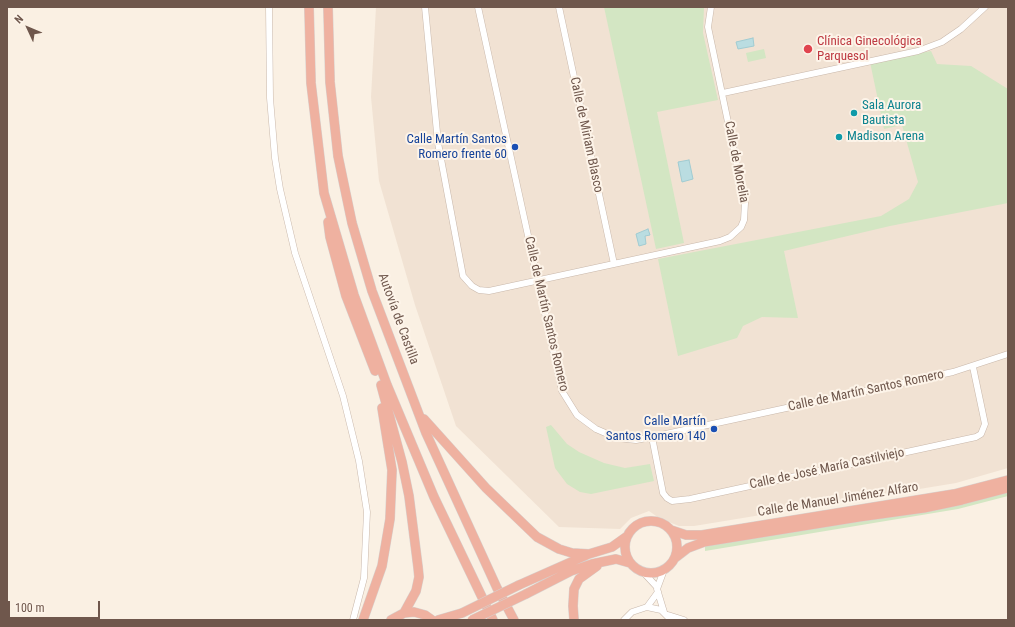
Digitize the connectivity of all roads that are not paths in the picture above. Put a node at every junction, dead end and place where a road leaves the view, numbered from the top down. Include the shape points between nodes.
1 (269, 7) edge
2 (309, 7) edge
3 (328, 7) edge
4 (425, 7) edge
5 (478, 7) edge
6 (559, 7) edge
7 (711, 7) edge
8 (984, 7) edge
9 (723, 93) junction
10 (324, 193) junction
11 (614, 264) junction
12 (538, 280) junction
13 (1008, 354) edge
14 (370, 357) junction
15 (973, 367) junction
16 (420, 415) junction
17 (652, 437) junction
18 (1008, 480) edge
19 (1008, 488) edge
20 (671, 530) junction
21 (626, 538) junction
22 (590, 554) junction
23 (675, 558) junction
24 (610, 560) junction
25 (630, 563) junction
26 (664, 570) junction
27 (644, 573) junction
28 (658, 589) junction
29 (647, 606) junction
30 (404, 613) junction
31 (668, 616) edge
32 (353, 620) edge
33 (363, 620) edge
34 (391, 620) edge
35 (432, 620) edge
36 (438, 620) edge
37 (472, 620) edge
38 (493, 620) edge
39 (514, 620) edge
40 (574, 620) edge
41 (624, 620) edge
42 (684, 620) edge

1 - 32 street via 270,98 280,189 295,253 343,396 359,462 367,512 364,578
2 - 10 highway via 311,83
3 - 16 highway, Autovía de Castilla via 330,82 338,156 352,223 372,291
4 - 12 street, Calle de Morelia via 438,143 463,276 479,290
5 - 12 street, Calle de Martín Santos Romero
6 - 11 street, Calle de Miriam Blasco
7 - 9 street, Calle de Morelia via 708,27
8 - 9 street via 961,29 942,42 918,51
9 - 11 street, Calle de Morelia via 745,203 741,227 730,237 720,241
10 - 14 highway via 330,237 346,296
10 - 38 highway via 354,295 387,385 437,504
11 - 12 street, Calle de Morelia
12 - 17 street, Calle de Martín Santos Romero via 562,391 577,415 596,429 617,438 636,440
13 - 15 street, Calle de Martín Santos Romero
14 - 30 highway via 389,412 409,496 419,577 416,591
14 - 33 highway via 385,420 392,477 390,519 382,566
15 - 17 street, Calle de Martín Santos Romero
15 - 17 street, Calle de José María Castilviejo via 985,424 981,434 976,437 697,498 676,502 663,493
16 - 22 highway via 486,488 537,537 559,549
16 - 39 highway, Autovía de Castilla via 455,497
18 - 20 highway, Calle de Manuel Jiménez Alfaro via 954,494 702,535 686,535
19 - 23 highway, Calle de Manuel Jiménez Alfaro via 924,508 704,542 688,548
20 - 21 highway via 651,521 636,525
20 - 23 highway via 677,543
21 - 22 highway via 612,547
21 - 25 highway via 625,551
22 - 36 highway, bridge via 462,613
23 - 26 highway
24 - 25 highway via 619,559
24 - 37 highway, bridge via 571,571
24 - 40 highway via 579,579 574,589
25 - 27 highway
26 - 27 highway via 658,573
26 - 28 street
27 - 28 street
28 - 29 street
28 - 31 street
29 - 31 street via 656,608
29 - 41 street via 632,612
30 - 34 highway
30 - 35 highway via 414,612
31 - 42 street

